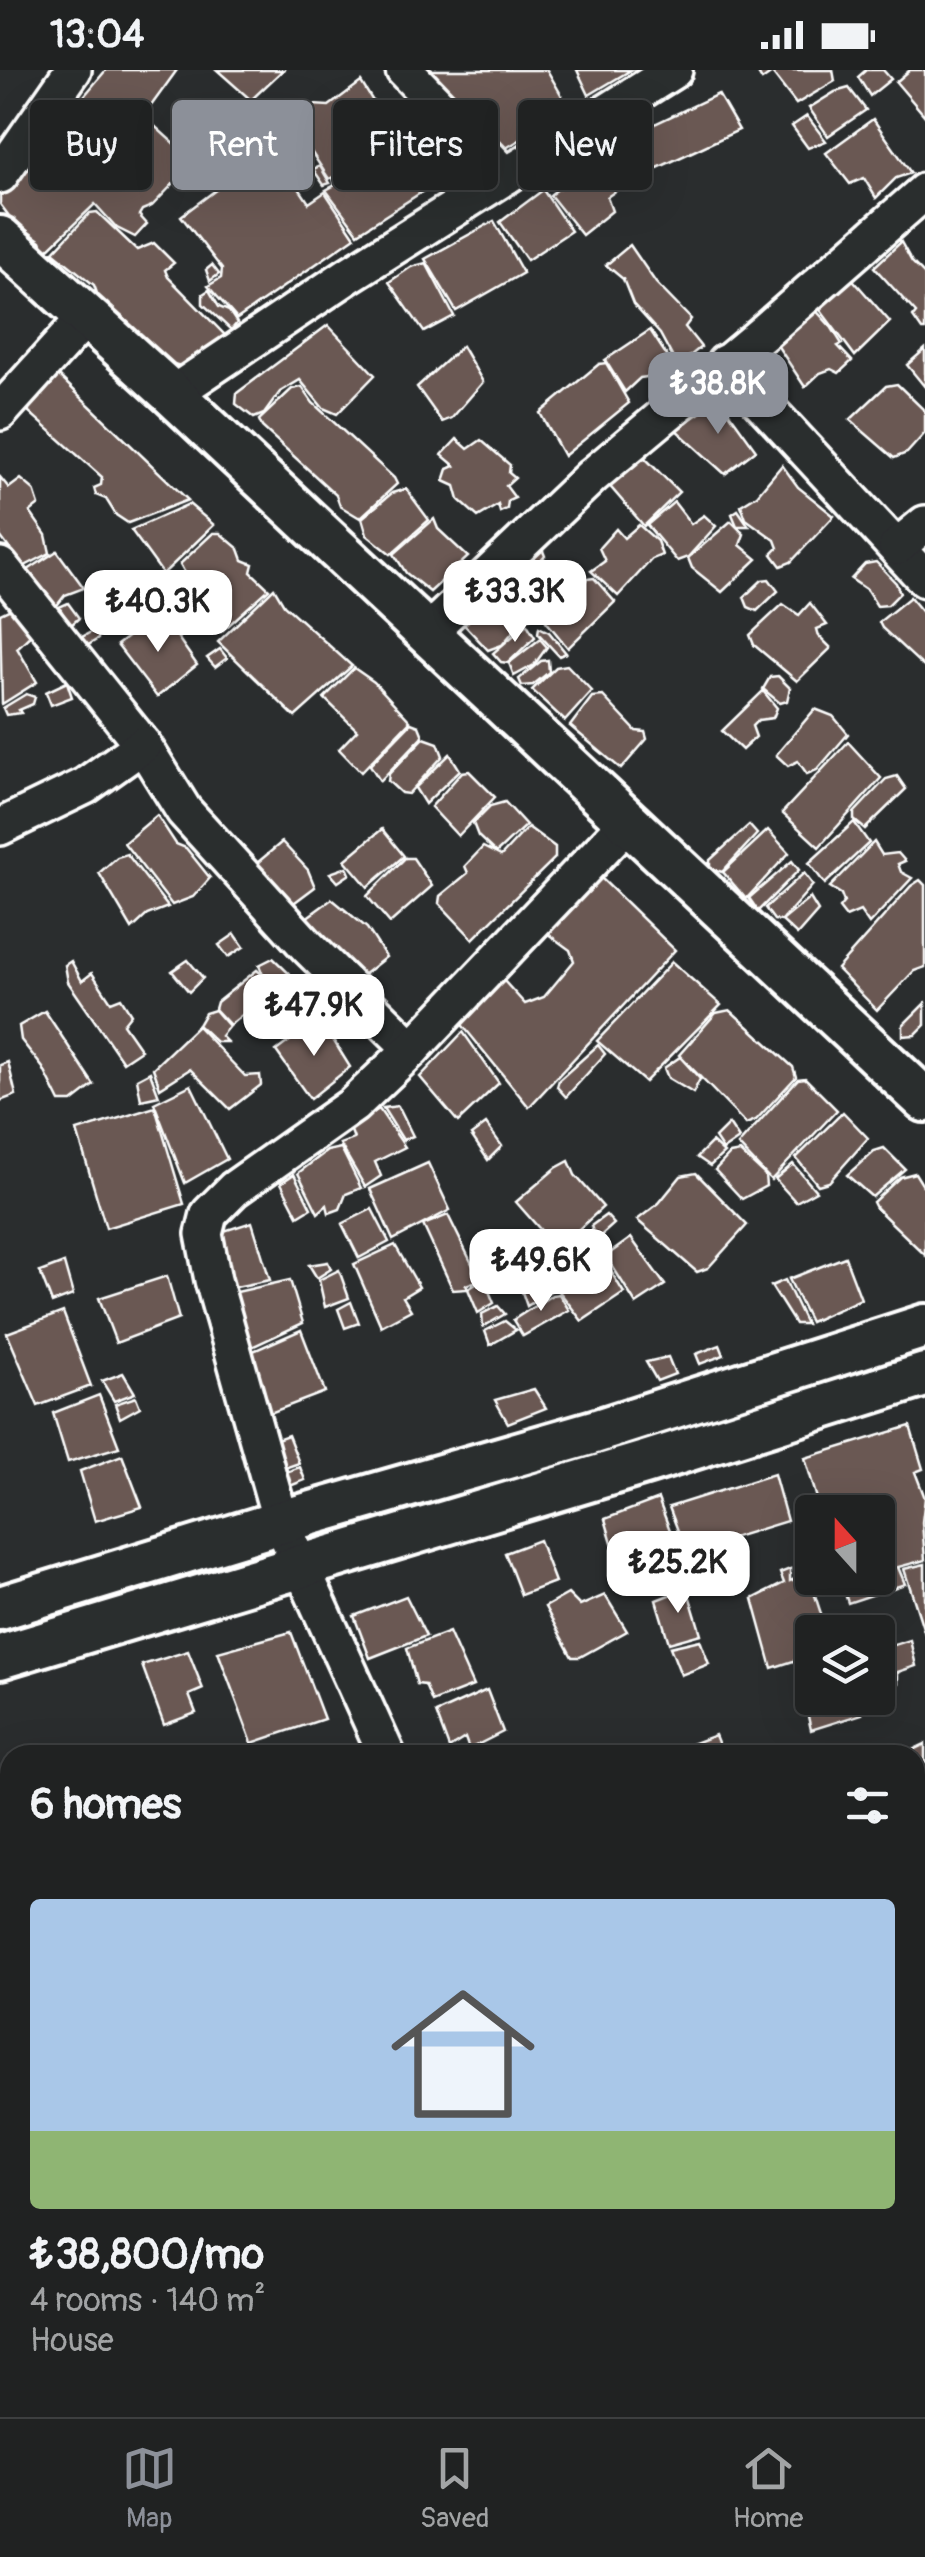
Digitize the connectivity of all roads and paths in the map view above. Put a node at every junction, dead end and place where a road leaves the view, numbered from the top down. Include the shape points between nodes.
1 (73, 70) edge
2 (404, 70) edge
3 (674, 70) edge
4 (0, 175) edge
5 (506, 176) junction
6 (925, 191) edge
7 (0, 238) edge
8 (86, 317) junction
9 (725, 364) junction
10 (172, 394) junction
11 (0, 412) edge
12 (925, 524) edge
13 (897, 547) junction
14 (0, 566) edge
15 (925, 579) edge
16 (427, 633) junction
17 (143, 745) junction
18 (628, 822) junction
19 (0, 826) edge
20 (412, 1049) junction
21 (925, 1100) edge
22 (925, 1326) edge
23 (925, 1375) edge
24 (281, 1522) junction
25 (299, 1566) junction
26 (0, 1608) edge
27 (0, 1657) edge
28 (382, 1745) edge

1 - 4 street
2 - 5 street
3 - 5 street
5 - 10 street
6 - 9 street
7 - 8 street
8 - 10 street
8 - 11 street
9 - 13 street
9 - 16 street via 592,476
10 - 16 street
12 - 13 street
13 - 15 street
14 - 17 street
16 - 18 street
17 - 19 street via 85,786
17 - 20 street via 184,810
18 - 20 street
18 - 21 street
20 - 24 street via 353,1105 209,1214 204,1234 213,1280
22 - 24 street via 594,1432
23 - 25 street
24 - 25 street
24 - 26 street
25 - 27 street
25 - 28 street

